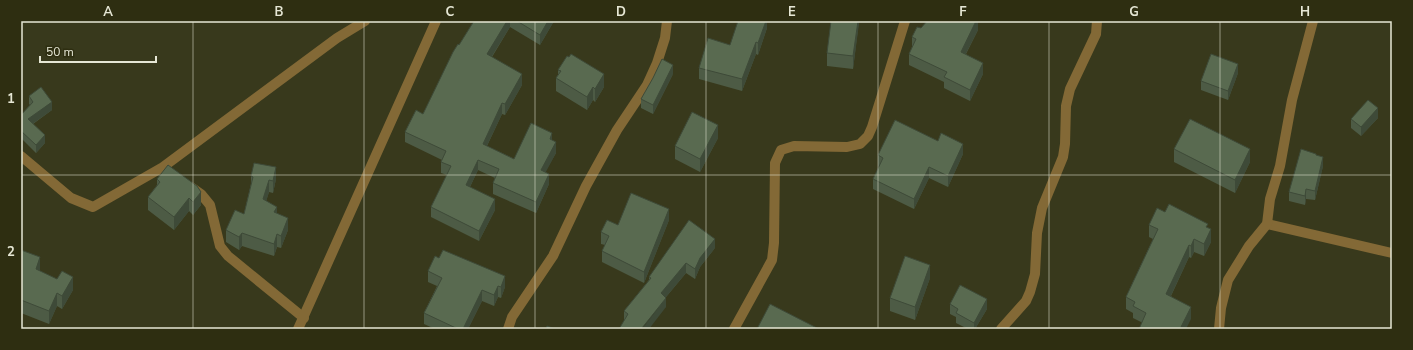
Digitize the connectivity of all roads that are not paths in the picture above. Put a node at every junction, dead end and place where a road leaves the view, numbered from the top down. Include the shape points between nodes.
1 (365, 21) edge
2 (436, 21) edge
3 (668, 21) edge
4 (906, 21) edge
5 (1097, 21) edge
6 (1313, 21) edge
7 (21, 156) edge
8 (182, 180) edge
9 (1267, 224) junction
10 (1392, 253) edge
11 (304, 318) junction
12 (298, 329) edge
13 (508, 329) edge
14 (734, 329) edge
15 (1001, 329) edge
16 (1219, 329) edge

1 - 7 street via 336,38 166,169 93,207 71,198
2 - 11 street
3 - 13 street via 666,38 647,85 617,130 586,186 553,256 512,318
4 - 14 street via 868,136 860,144 847,147 794,146 781,150 775,163 772,260
5 - 15 street via 1096,34 1068,94 1063,157 1042,208 1036,233 1035,274 1030,292 1026,301
6 - 9 street via 1292,100 1280,166 1270,199
8 - 11 street via 201,194 210,205 220,246 228,256
9 - 10 street
9 - 16 street via 1249,246 1228,280
11 - 12 street

